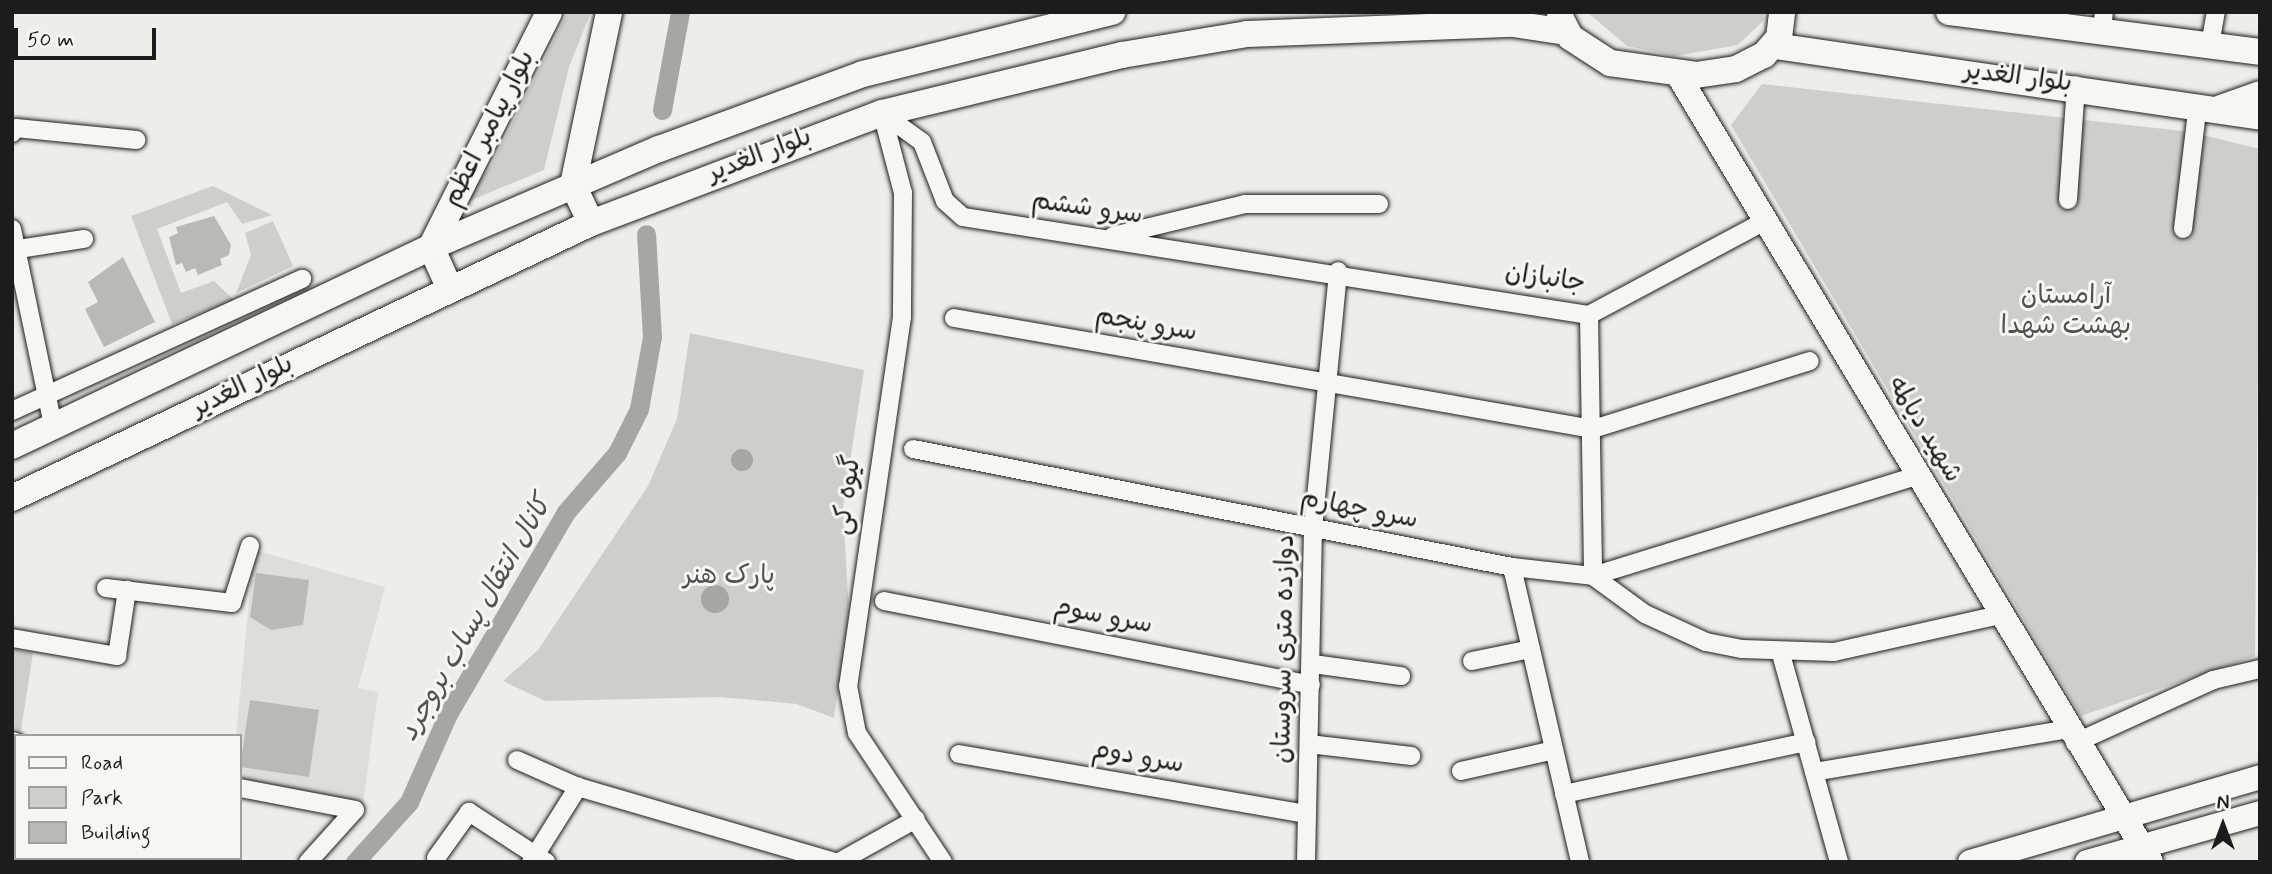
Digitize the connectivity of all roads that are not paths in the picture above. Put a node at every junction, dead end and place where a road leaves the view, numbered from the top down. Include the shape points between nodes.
1 (549, 12) edge
2 (609, 12) edge
3 (1112, 12) edge
4 (1782, 12) edge
5 (1949, 12) edge
6 (2216, 12) edge
7 (1562, 22) edge
8 (2103, 23) edge
9 (1775, 46) junction
10 (2220, 46) junction
11 (1678, 75) junction
12 (2257, 84) edge
13 (2076, 85) junction
14 (2209, 106) junction
15 (882, 113) junction
16 (14, 131) edge
17 (136, 141) dead end
18 (573, 185) junction
19 (2068, 200) dead end
20 (1379, 204) dead end
21 (1765, 222) junction
22 (591, 223) junction
23 (12, 229) edge
24 (2183, 229) dead end
25 (1102, 238) junction
26 (84, 239) dead end
27 (431, 247) junction
28 (14, 250) edge
29 (1338, 271) junction
30 (302, 279) dead end
31 (450, 289) junction
32 (1589, 314) junction
33 (954, 318) dead end
34 (1810, 360) dead end
35 (1329, 383) junction
36 (47, 395) junction
37 (12, 411) edge
38 (53, 426) junction
39 (1593, 429) junction
40 (12, 446) edge
41 (913, 449) dead end
42 (1917, 476) junction
43 (12, 498) edge
44 (1313, 528) junction
45 (250, 546) dead end
46 (1512, 567) junction
47 (1593, 576) junction
48 (106, 588) dead end
49 (127, 590) junction
50 (884, 601) dead end
51 (1999, 615) junction
52 (12, 638) edge
53 (1531, 649) junction
54 (1781, 654) junction
55 (1472, 661) dead end
56 (1312, 664) junction
57 (2260, 669) edge
58 (1401, 676) dead end
59 (1311, 685) junction
60 (2071, 736) junction
61 (1806, 743) junction
62 (1309, 744) junction
63 (1554, 750) junction
64 (959, 754) dead end
65 (1411, 756) dead end
66 (517, 760) dead end
67 (1461, 771) dead end
68 (1814, 772) junction
69 (2260, 777) edge
70 (578, 787) junction
71 (242, 788) edge
72 (1564, 794) junction
73 (2260, 813) edge
74 (1307, 814) junction
75 (2119, 815) junction
76 (916, 819) junction
77 (2144, 854) edge
78 (436, 858) dead end
79 (538, 859) edge
80 (793, 859) edge
81 (308, 862) edge
82 (837, 862) edge
83 (943, 862) edge
84 (1306, 862) edge
85 (1580, 862) edge
86 (1839, 862) edge
87 (1970, 862) edge
88 (2087, 862) edge

1 - 27 main road, بلوار پیامبر اعظم
2 - 18 main road
3 - 18 main road, بلوار الغدیر via 863,74
4 - 9 main road
5 - 8 main road, بلوار الغدیر
6 - 10 street
7 - 11 main road via 1620,67
7 - 15 main road, بلوار الغدیر via 1247,34 1122,55
8 - 10 main road, بلوار الغدیر
9 - 11 main road via 1736,69
9 - 13 main road, بلوار الغدیر
10 - 12 main road, بلوار الغدیر
11 - 21 street, شهید دیالمه
12 - 14 main road, بلوار الغدیر
13 - 14 main road, بلوار الغدیر
13 - 19 street
14 - 24 street
15 - 22 main road, بلوار الغدیر
15 - 25 street, سرو ششم via 922,142 945,201 962,217
15 - 76 street, گیوه کی via 903,193 902,317 848,686 857,733
16 - 17 street
18 - 22 main road
18 - 27 main road, بلوار الغدیر
20 - 25 street via 1245,204
21 - 32 street, جانبازان
21 - 42 street, شهید دیالمه
22 - 31 main road, بلوار الغدیر
23 - 28 street
25 - 29 street, سرو ششم
26 - 28 street
27 - 31 main road
27 - 38 main road, بلوار الغدیر
28 - 36 street
29 - 32 street, جانبازان
29 - 35 street, دوازده متری سروستان
30 - 36 street
31 - 43 main road, بلوار الغدیر
32 - 39 street
33 - 35 street, سرو پنجم
34 - 39 street
35 - 39 street, سرو پنجم
35 - 44 street, دوازده متری سروستان
36 - 37 street
36 - 38 street
38 - 40 main road, بلوار الغدیر
39 - 47 street
41 - 44 street, سرو چهارم
42 - 47 street
42 - 51 street, شهید دیالمه
44 - 46 street, سرو چهارم
44 - 56 street, دوازده متری سروستان
45 - 49 street via 232,603
46 - 47 street, سرو چهارم
46 - 53 street
47 - 54 street, سرو چهارم via 1645,614 1706,642
48 - 49 street
49 - 52 street via 117,656
50 - 59 street, سرو سوم
51 - 54 street, سرو چهارم via 1834,652
51 - 60 street, شهید دیالمه
53 - 55 street
53 - 63 street
54 - 61 street
56 - 58 street
56 - 59 street, دوازده متری سروستان
57 - 60 street via 2213,680
59 - 62 street, دوازده متری سروستان
60 - 68 street
60 - 75 street, شهید دیالمه
61 - 68 street
61 - 72 street
62 - 65 street
62 - 74 street, دوازده متری سروستان
63 - 67 street
63 - 72 street
64 - 74 street, سرو دوم
66 - 70 street
68 - 86 street
69 - 75 street
70 - 79 street
70 - 80 street
71 - 81 street via 355,810
72 - 85 street
73 - 77 street
74 - 84 street, دوازده متری سروستان
75 - 77 street, شهید دیالمه
75 - 87 street
76 - 82 street
76 - 83 street, گیوه کی
77 - 88 street
78 - 79 street via 469,812
80 - 82 street

